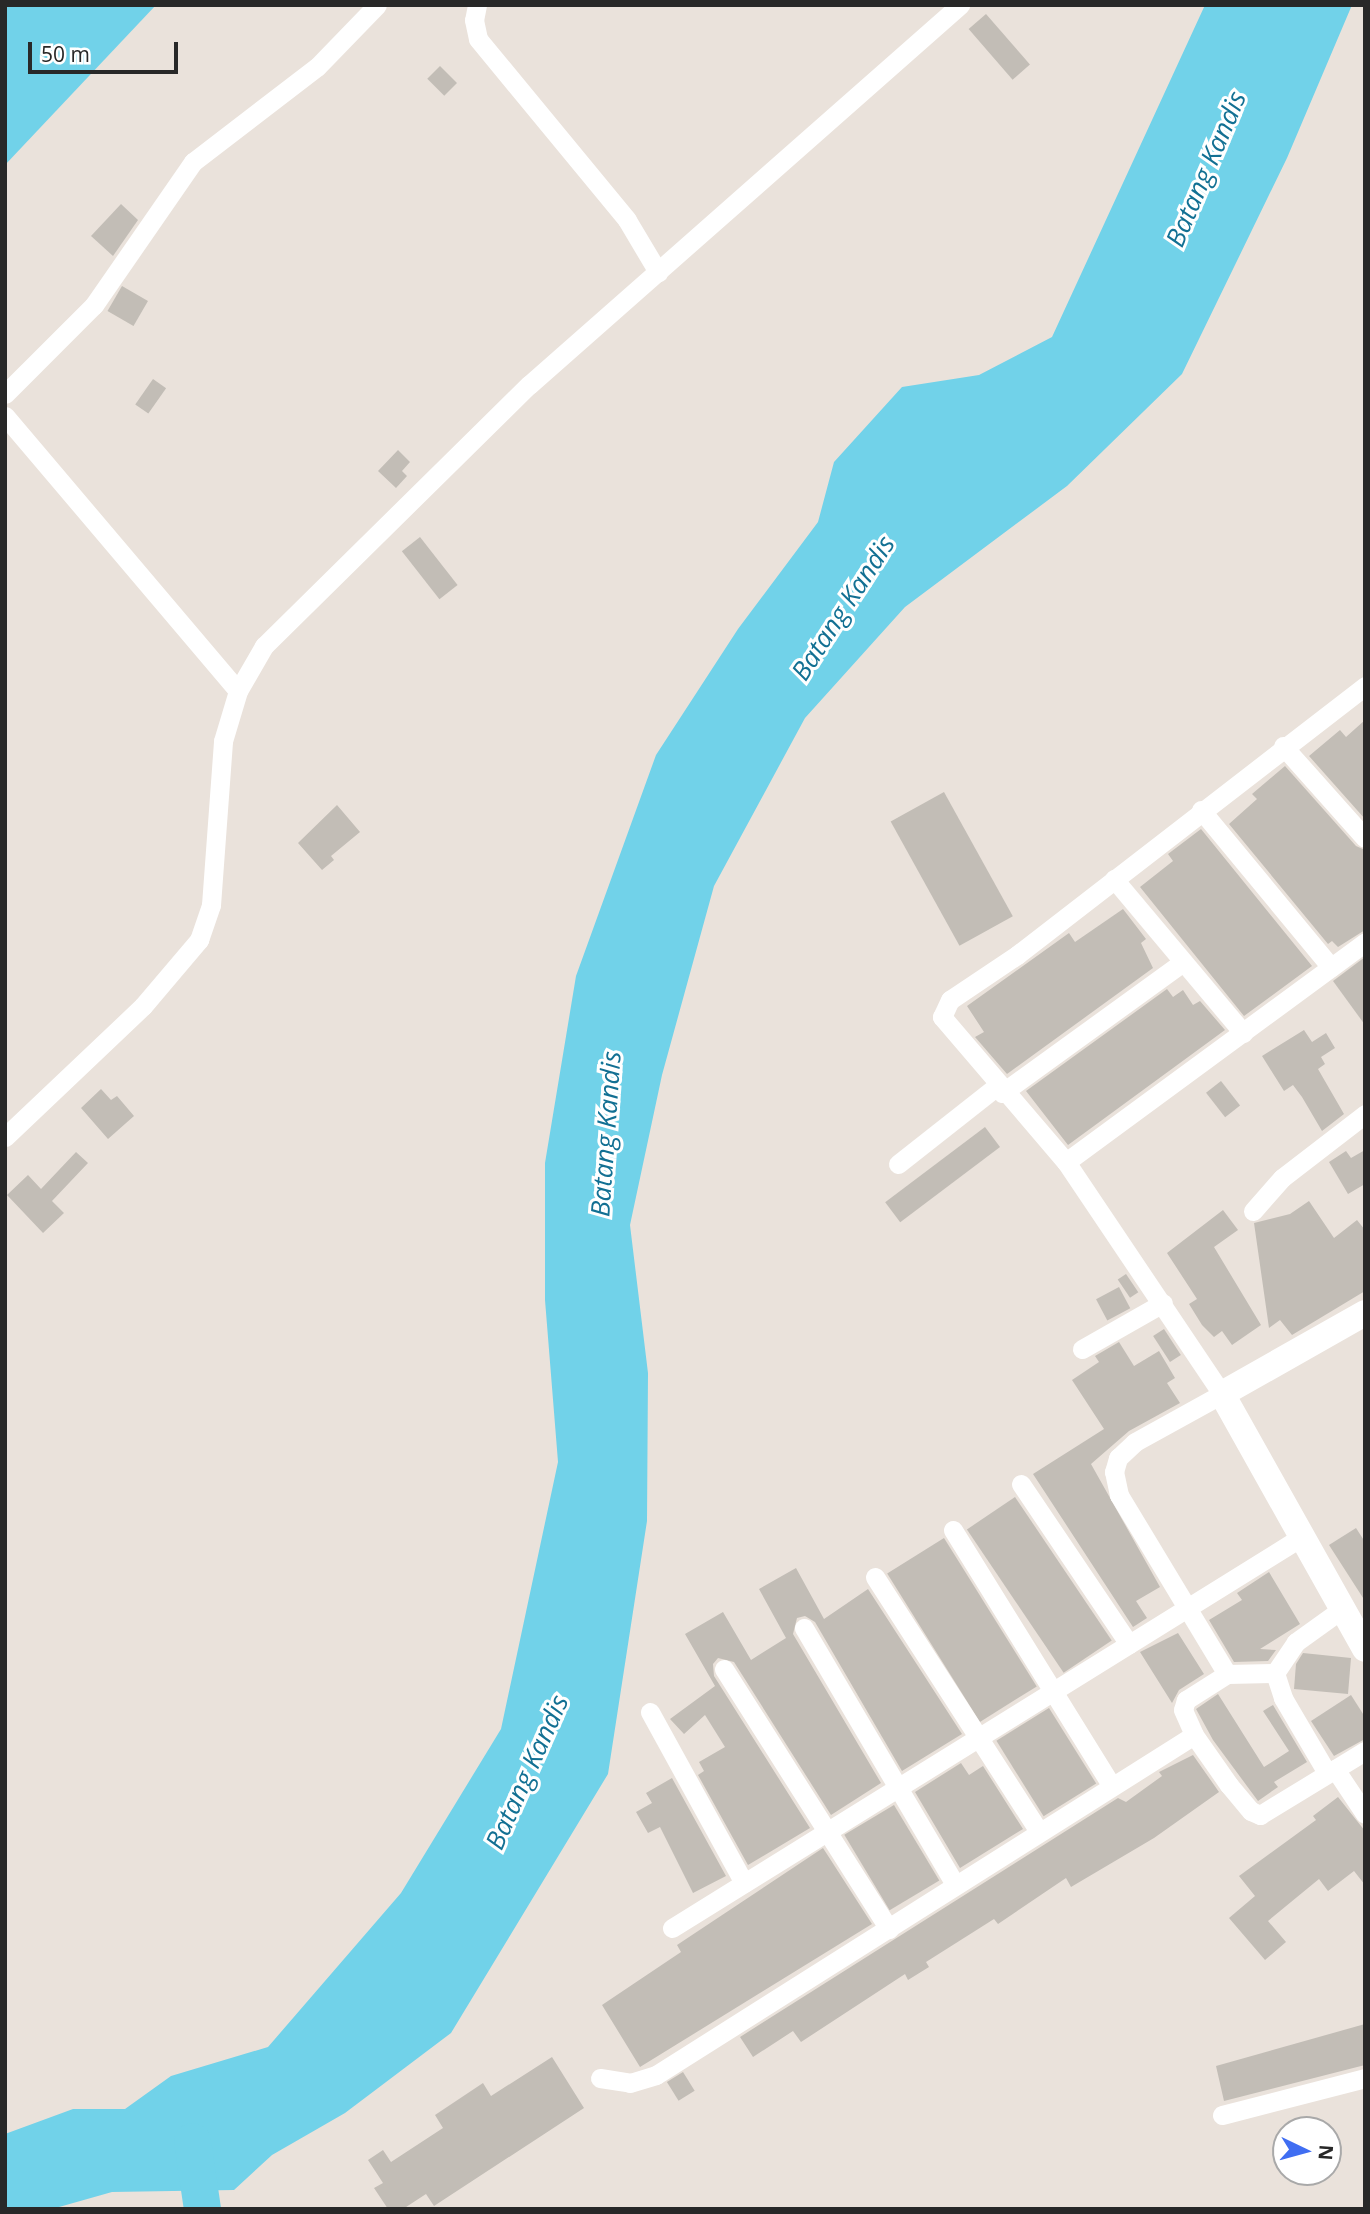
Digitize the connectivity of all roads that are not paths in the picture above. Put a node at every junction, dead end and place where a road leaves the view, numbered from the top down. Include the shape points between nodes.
1 (377, 5) edge
2 (477, 5) edge
3 (960, 5) edge
4 (658, 272) junction
5 (5, 394) edge
6 (5, 416) edge
7 (1365, 685) edge
8 (238, 691) junction
9 (1283, 746) junction
10 (1201, 810) junction
11 (1365, 838) edge
12 (1114, 879) junction
13 (1365, 942) edge
14 (1183, 962) junction
15 (1331, 967) junction
16 (1243, 1033) junction
17 (1000, 1089) junction
18 (1365, 1114) edge
19 (5, 1138) edge
20 (1066, 1162) junction
21 (898, 1164) dead end
22 (1253, 1211) dead end
23 (1163, 1303) junction
24 (1365, 1312) edge
25 (1082, 1349) dead end
26 (1222, 1394) junction
27 (1021, 1485) dead end
28 (953, 1530) dead end
29 (1303, 1536) junction
30 (875, 1577) dead end
31 (1188, 1608) junction
32 (1342, 1609) junction
33 (804, 1628) dead end
34 (1129, 1644) junction
35 (1365, 1649) edge
36 (724, 1669) dead end
37 (1275, 1673) junction
38 (1227, 1675) junction
39 (1054, 1693) junction
40 (650, 1712) dead end
41 (1194, 1735) junction
42 (979, 1741) junction
43 (1365, 1751) edge
44 (1331, 1771) junction
45 (900, 1786) junction
46 (1112, 1786) junction
47 (1365, 1814) edge
48 (827, 1831) junction
49 (1039, 1831) junction
50 (744, 1883) junction
51 (955, 1885) junction
52 (672, 1928) dead end
53 (889, 1929) junction
54 (600, 2078) dead end
55 (1365, 2078) edge
56 (1222, 2115) dead end

1 - 5 street via 317,67 193,162 94,304
2 - 4 street via 478,39 627,220
3 - 4 street
4 - 8 street via 529,385 302,606 264,646
6 - 8 street
7 - 9 street
8 - 19 street via 223,741 211,905 199,940 143,1006
9 - 10 street
9 - 11 street
10 - 12 street
10 - 15 street
12 - 14 street
12 - 17 street via 944,1009 946,1027
13 - 15 street
14 - 16 street
14 - 17 street
15 - 16 street
16 - 20 street
17 - 20 street
17 - 21 street
18 - 22 street via 1282,1178
20 - 23 street
23 - 25 street
23 - 26 street
24 - 26 street
26 - 29 street
26 - 31 street via 1135,1442 1118,1458 1114,1472 1119,1495
27 - 34 street
28 - 39 street
29 - 31 street
29 - 32 street
30 - 42 street
31 - 34 street
31 - 38 street
32 - 35 street
32 - 37 street via 1296,1642
33 - 45 street
34 - 39 street
36 - 48 street
37 - 38 street
37 - 44 street via 1283,1698
38 - 41 street via 1184,1704
39 - 42 street
39 - 46 street
40 - 50 street
41 - 44 street via 1256,1814 1267,1813
41 - 46 street
42 - 45 street
42 - 49 street
43 - 44 street
44 - 47 street
45 - 48 street
45 - 51 street
46 - 49 street
48 - 50 street
48 - 53 street
49 - 51 street
50 - 52 street
51 - 53 street
53 - 54 street via 656,2075 630,2083
55 - 56 street

